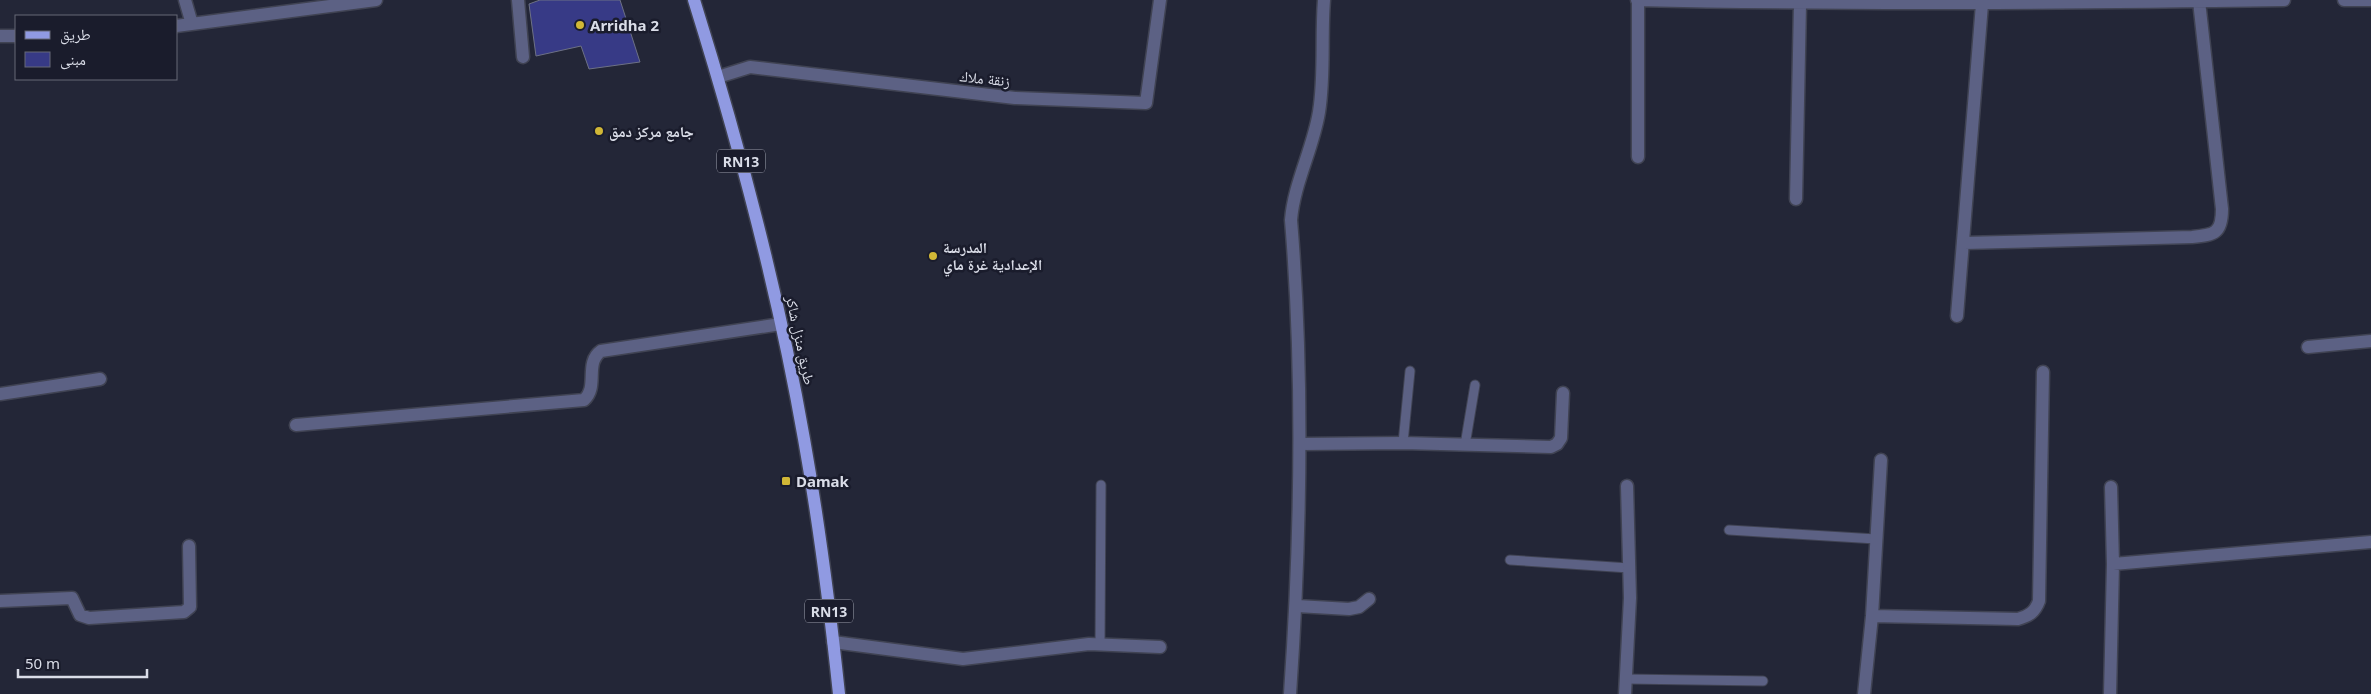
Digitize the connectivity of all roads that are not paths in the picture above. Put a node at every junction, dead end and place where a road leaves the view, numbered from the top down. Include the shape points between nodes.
1 (185, 0) edge
2 (376, 0) edge
3 (518, 0) edge
4 (694, 0) edge
5 (1160, 0) edge
6 (1324, 0) edge
7 (1638, 0) edge
8 (2284, 0) edge
9 (2344, 0) edge
10 (2371, 0) edge
11 (2198, 1) edge
12 (1833, 2) edge
13 (1991, 3) edge
14 (1800, 4) junction
15 (192, 24) junction
16 (178, 26) edge
17 (0, 36) edge
18 (15, 36) edge
19 (523, 57) dead end
20 (718, 77) junction
21 (1638, 157) dead end
22 (1796, 200) dead end
23 (1964, 243) junction
24 (1957, 316) dead end
25 (782, 324) junction
26 (2371, 341) edge
27 (2308, 347) dead end
28 (1410, 371) dead end
29 (2043, 372) dead end
30 (100, 379) dead end
31 (1475, 385) dead end
32 (1563, 393) dead end
33 (0, 394) edge
34 (296, 425) dead end
35 (1404, 443) junction
36 (1301, 444) junction
37 (1465, 445) junction
38 (1881, 460) dead end
39 (1101, 485) dead end
40 (1627, 486) dead end
41 (2111, 487) dead end
42 (1729, 530) dead end
43 (1876, 539) junction
44 (2371, 542) edge
45 (189, 546) dead end
46 (1510, 560) dead end
47 (2113, 564) junction
48 (1629, 568) junction
49 (1368, 599) dead end
50 (0, 601) edge
51 (1297, 606) junction
52 (1872, 616) junction
53 (833, 642) junction
54 (1100, 644) junction
55 (1160, 647) dead end
56 (1626, 679) junction
57 (1763, 682) dead end
58 (839, 694) edge
59 (1290, 694) edge
60 (1625, 694) edge
61 (1864, 694) edge
62 (2110, 694) edge

1 - 15 street
2 - 15 street
3 - 19 street
4 - 20 main road, طريق منزل شاكر / RN13
5 - 20 street, زنقة ملاك via 1146,103 1015,98 750,67
6 - 36 street via 1319,112 1296,190 1291,220
7 - 14 street
7 - 21 street
8 - 11 street
9 - 10 street
11 - 13 street
11 - 23 street via 2222,209 2219,229 2212,234 2192,237
12 - 13 street
12 - 14 street
13 - 23 street
14 - 22 street
15 - 16 street
17 - 18 street
20 - 25 main road, طريق منزل شاكر / RN13
23 - 24 street
25 - 34 street via 601,351 592,360 590,392 584,400
25 - 53 main road, طريق منزل شاكر / RN13 via 804,440
26 - 27 street
28 - 35 lane
29 - 52 street via 2039,601 2034,611 2018,618
30 - 33 street
31 - 37 lane
32 - 37 street via 1561,438 1554,446
35 - 36 street
35 - 37 street
36 - 51 street
38 - 43 street
39 - 54 lane
40 - 48 street
41 - 47 street
42 - 43 lane
43 - 52 street
44 - 47 street
45 - 50 street via 190,607 184,612 89,618 80,615 72,598
46 - 48 lane
47 - 62 street
48 - 56 street
49 - 51 street via 1359,607 1349,609
51 - 59 street
52 - 61 street
53 - 54 street via 963,659
53 - 58 main road, طريق منزل شاكر / RN13
54 - 55 street
56 - 57 lane
56 - 60 street

